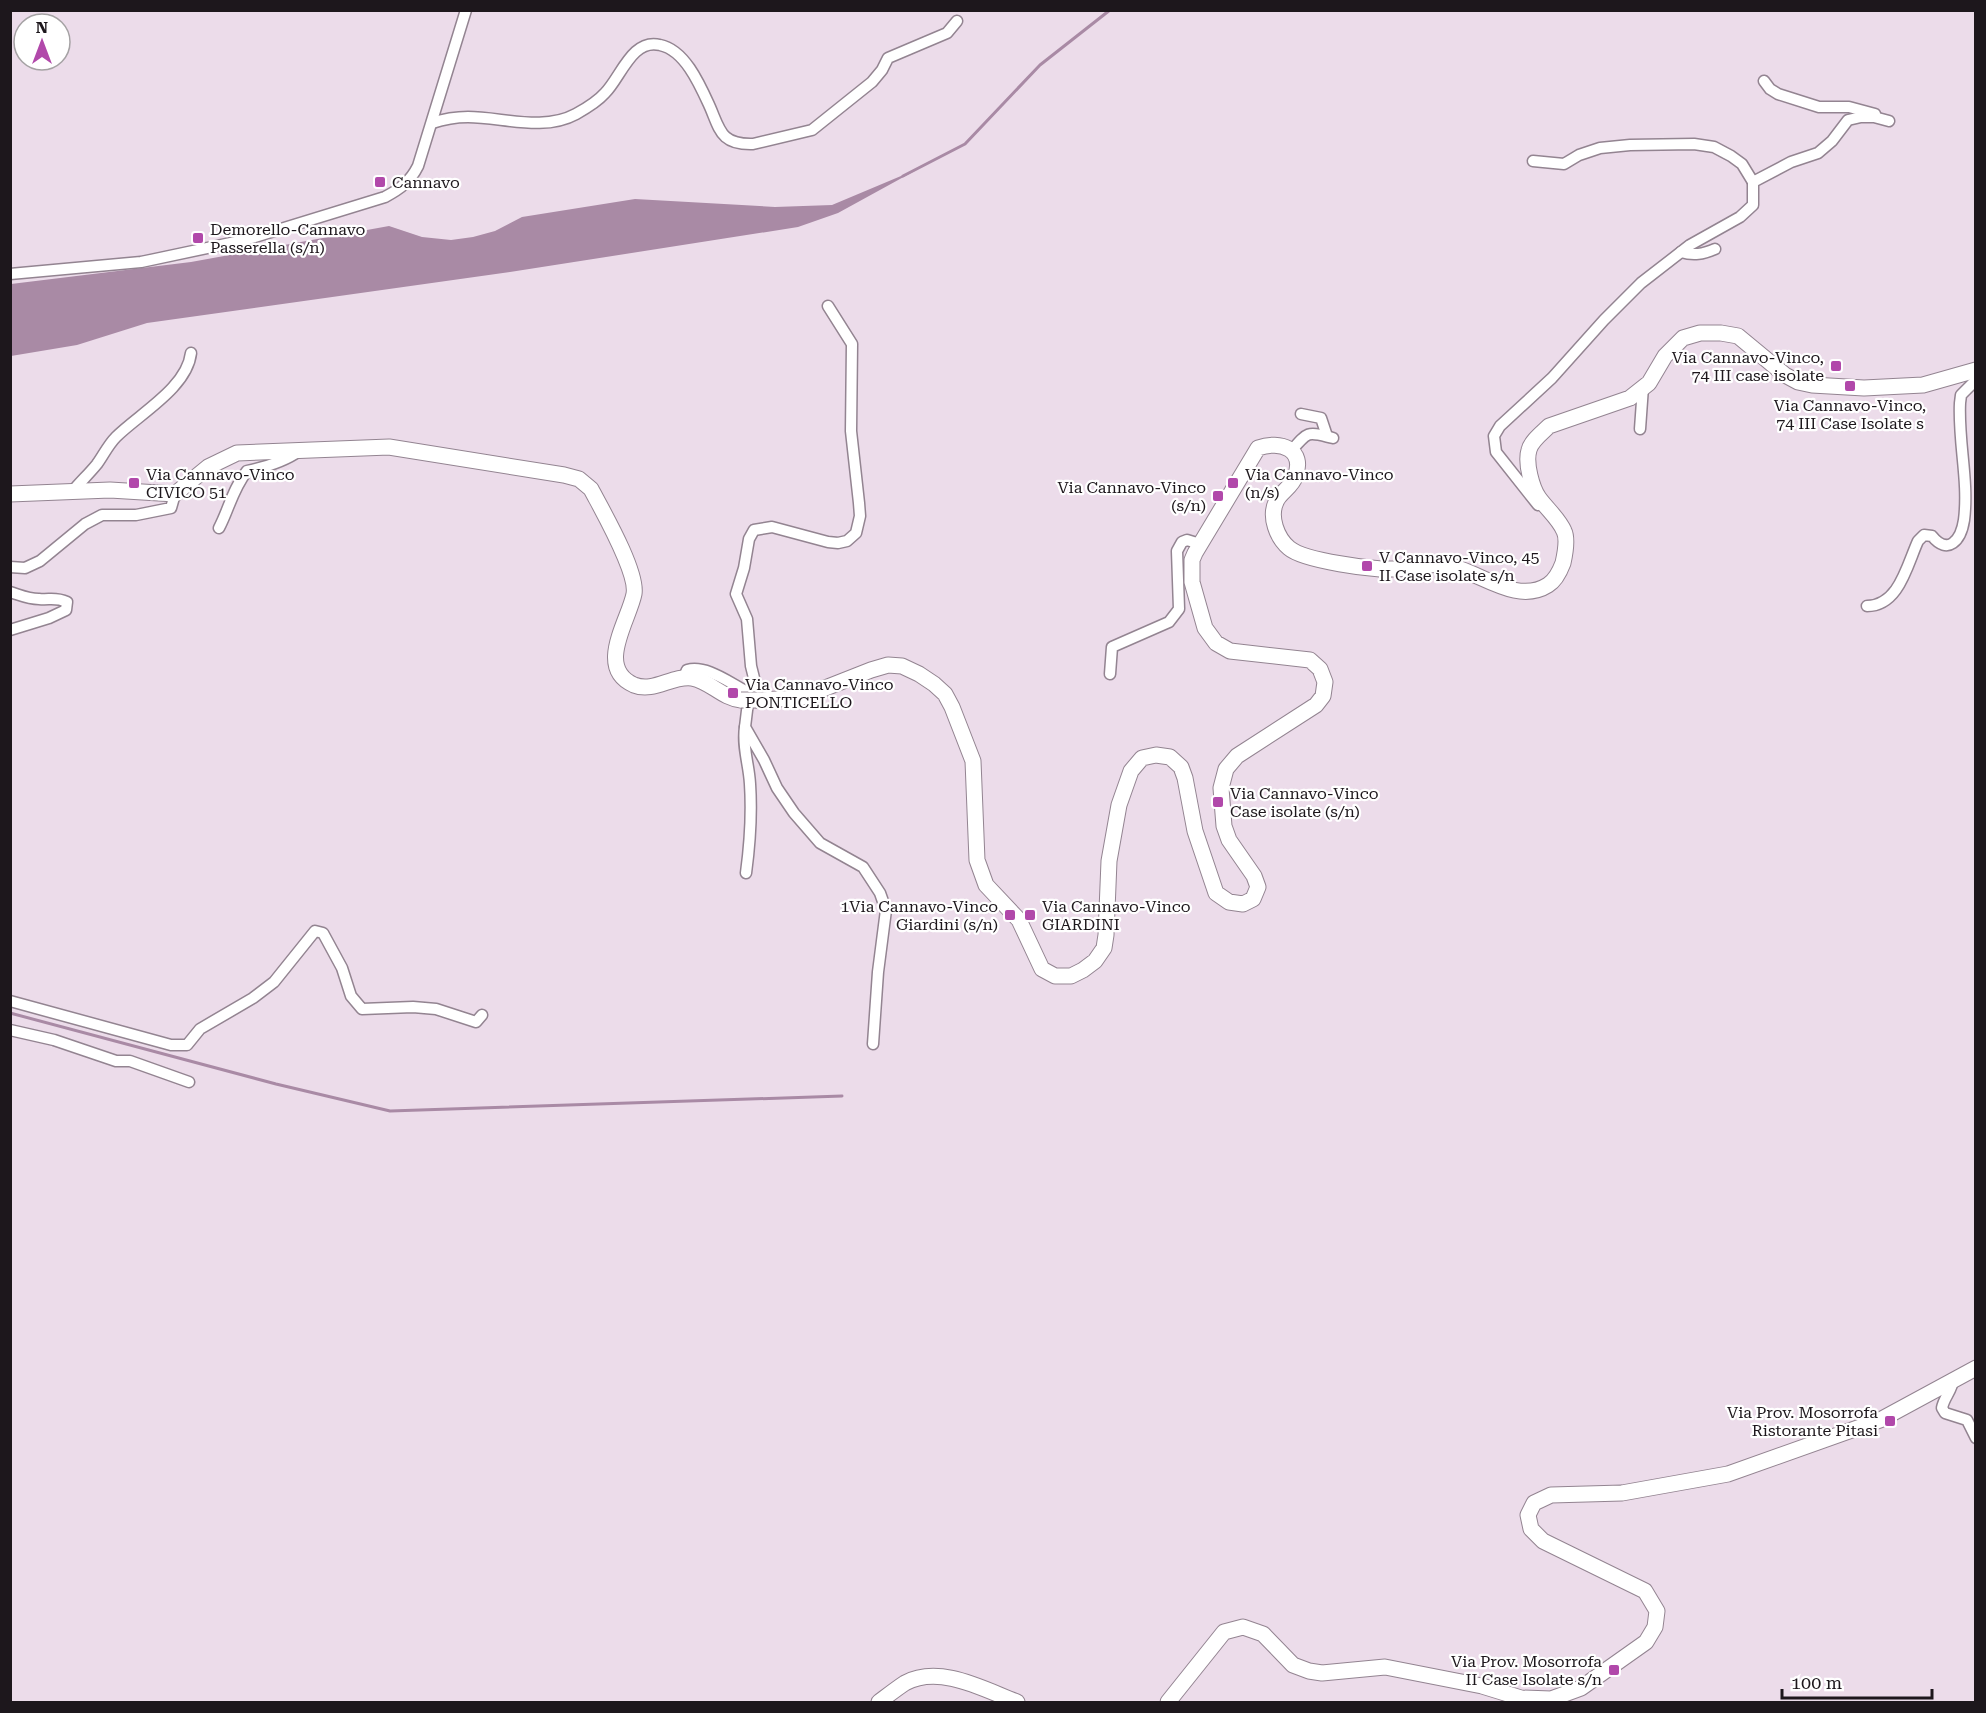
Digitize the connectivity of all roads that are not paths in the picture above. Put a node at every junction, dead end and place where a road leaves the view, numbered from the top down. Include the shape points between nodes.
1 (466, 10) edge
2 (957, 21) dead end
3 (1764, 81) dead end
4 (432, 123) junction
5 (1533, 161) dead end
6 (1753, 182) junction
7 (1716, 249) dead end
8 (1681, 252) junction
9 (10, 274) edge
10 (828, 306) dead end
11 (191, 353) dead end
12 (1976, 370) edge
13 (1976, 380) edge
14 (1643, 387) junction
15 (1301, 414) dead end
16 (1640, 429) dead end
17 (1292, 450) junction
18 (299, 451) junction
19 (72, 492) junction
20 (10, 494) edge
21 (175, 494) junction
22 (1557, 520) junction
23 (219, 528) dead end
24 (1200, 544) junction
25 (10, 567) edge
26 (10, 592) edge
27 (1868, 606) dead end
28 (10, 630) edge
29 (1110, 674) dead end
30 (749, 698) junction
31 (745, 727) junction
32 (747, 873) dead end
33 (10, 1002) edge
34 (482, 1016) dead end
35 (10, 1030) edge
36 (873, 1044) dead end
37 (189, 1082) dead end
38 (1976, 1368) edge
39 (1953, 1380) junction
40 (1976, 1438) edge
41 (879, 1702) edge
42 (1017, 1702) edge
43 (1168, 1702) edge

1 - 4 street
2 - 4 street via 947,33 888,58 872,82 812,130 753,144 743,145 722,134 690,68 674,51 649,44 638,49 605,93 566,119 530,123 470,117
3 - 6 street via 1778,94 1808,104 1858,108 1889,120 1848,120 1818,153
4 - 9 street via 413,176 385,197 245,240 141,262
5 - 6 street via 1564,164 1600,148 1694,144 1714,147 1731,156 1742,164
6 - 8 street via 1753,206
7 - 8 street via 1690,255
8 - 22 street via 1604,320 1494,436 1496,452 1515,478
10 - 30 street via 852,344 851,431 860,516 856,533 847,542 828,542 772,527 754,530 736,594 747,619 754,678
11 - 19 street via 180,379 115,438
12 - 14 street via 1923,385 1812,385 1785,375 1738,336 1700,333 1683,338
13 - 27 street via 1961,394 1964,521 1955,541 1939,545 1932,536 1924,535 1893,594 1885,603
14 - 16 street
14 - 22 street via 1630,398 1549,426 1529,450 1529,476 1538,496
15 - 17 street via 1321,418 1330,437 1312,433 1302,436
17 - 22 street via 1295,479 1276,502 1274,516 1280,539 1290,550 1307,556 1396,570 1431,563 1448,565 1518,592 1532,591 1549,585 1559,573 1565,555 1565,533
17 - 24 street via 1269,444 1258,448
18 - 21 street via 237,453 208,467
18 - 23 street via 288,459 248,471 233,492
18 - 30 street via 389,447 579,479 591,489 632,573 635,592 617,640 616,663 620,674 643,688 684,677 702,680 731,699
19 - 20 street
19 - 21 street
21 - 25 street via 171,508 136,515 102,515 40,561 25,568
24 - 29 street via 1187,540 1177,551 1179,609 1169,622 1112,647
24 - 30 street via 1192,560 1192,582 1205,628 1216,643 1230,651 1310,660 1320,669 1325,682 1323,696 1316,705 1237,756 1226,769 1221,788 1224,826 1258,887 1253,899 1243,904 1229,902 1216,893 1195,831 1181,767 1170,757 1142,758 1131,771 1119,805 1109,861 1104,948 1095,961 1071,976 1056,976 1042,969 1018,920 986,885 977,860 973,761 952,707 934,684 902,666 888,665 800,698
26 - 28 street via 38,600 58,598 67,602 66,610
30 - 31 street
31 - 32 street via 743,740 752,815
31 - 36 street via 794,813 820,843 863,867 880,892 886,910
33 - 34 street via 171,1045 187,1045 200,1029 274,982 315,931 323,933 342,968 351,996 362,1009 436,1009 476,1022
35 - 37 street via 116,1061 130,1061
38 - 39 street
39 - 40 street via 1942,1408 1967,1420
39 - 43 street via 1880,1420 1728,1474 1622,1493 1551,1495 1534,1503 1528,1515 1531,1529 1544,1541 1644,1591 1657,1611 1655,1627 1646,1642 1581,1688 1551,1699 1521,1698 1482,1686 1385,1667 1309,1671 1293,1665 1263,1634 1243,1627 1224,1632
41 - 42 street via 907,1682 933,1676 956,1679

